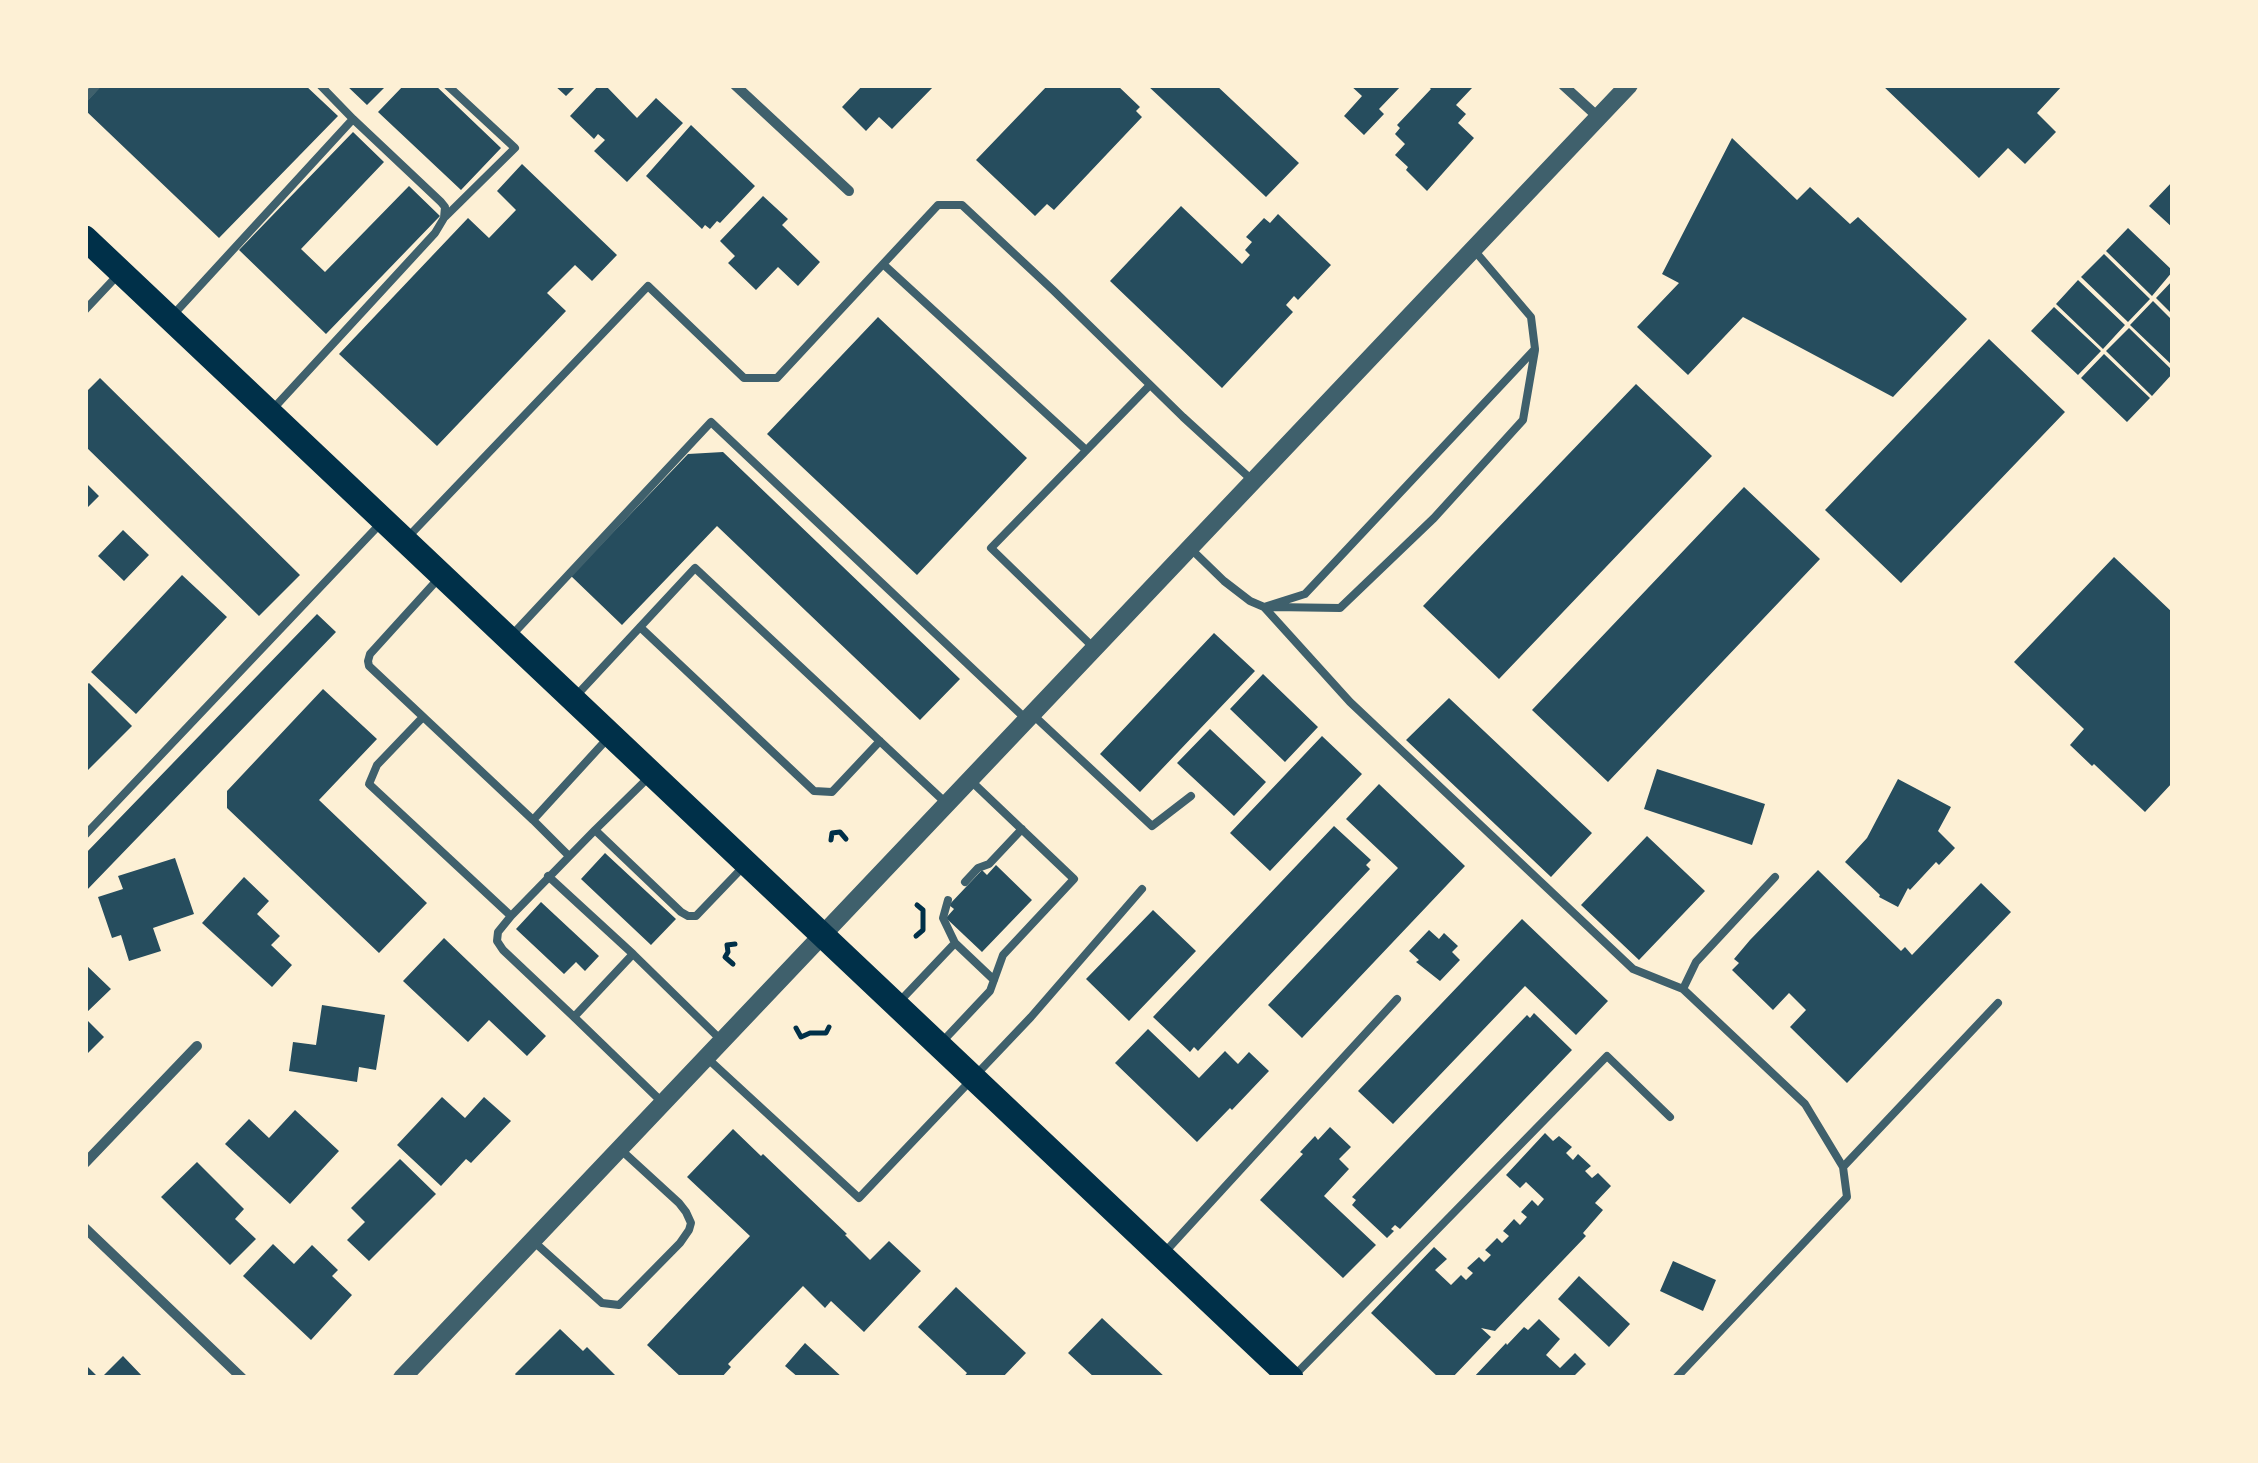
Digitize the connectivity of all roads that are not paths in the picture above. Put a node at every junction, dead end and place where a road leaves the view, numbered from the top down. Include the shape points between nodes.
1 (97, 85) edge
2 (320, 85) edge
3 (447, 85) edge
4 (1563, 85) edge
5 (1628, 85) edge
6 (741, 87) edge
7 (85, 98) edge
8 (1598, 118) junction
9 (353, 119) junction
10 (849, 192) dead end
11 (444, 218) junction
12 (85, 238) edge
13 (1473, 249) junction
14 (883, 264) junction
15 (122, 272) junction
16 (85, 310) edge
17 (170, 318) junction
18 (1535, 348) junction
19 (1150, 385) junction
20 (270, 412) junction
21 (1086, 450) junction
22 (1253, 481) junction
23 (384, 520) junction
24 (405, 540) junction
25 (1190, 548) junction
26 (442, 575) junction
27 (1264, 607) junction
28 (640, 626) junction
29 (508, 638) junction
30 (1094, 648) junction
31 (573, 699) junction
32 (423, 717) junction
33 (1030, 717) junction
34 (611, 735) junction
35 (880, 741) junction
36 (651, 775) junction
37 (970, 780) junction
38 (1192, 796) dead end
39 (947, 804) junction
40 (533, 820) junction
41 (1022, 829) junction
42 (595, 830) junction
43 (85, 835) edge
44 (569, 856) junction
45 (746, 864) junction
46 (548, 876) junction
47 (1775, 877) dead end
48 (965, 882) dead end
49 (1142, 890) dead end
50 (948, 900) dead end
51 (511, 916) junction
52 (822, 935) junction
53 (955, 943) junction
54 (633, 954) junction
55 (994, 980) junction
56 (1682, 989) junction
57 (1397, 999) dead end
58 (1998, 1003) dead end
59 (896, 1005) junction
60 (574, 1016) junction
61 (722, 1041) junction
62 (939, 1045) junction
63 (197, 1046) dead end
64 (706, 1057) junction
65 (972, 1076) junction
66 (663, 1103) junction
67 (1670, 1117) dead end
68 (620, 1149) junction
69 (85, 1162) edge
70 (1843, 1167) junction
71 (85, 1228) edge
72 (532, 1240) junction
73 (1162, 1256) junction
74 (242, 1378) edge
75 (402, 1378) edge
76 (1292, 1378) edge
77 (1676, 1378) edge

1 - 7 lane
2 - 9 lane
3 - 11 lane via 515,148
4 - 8 street
5 - 8 street
6 - 10 street
8 - 13 street
9 - 11 lane via 441,202
9 - 17 lane
11 - 20 lane
12 - 15 main road
13 - 18 lane via 1531,317
13 - 22 street
14 - 19 lane via 938,205 962,205
14 - 21 lane
14 - 24 lane via 778,378 744,378 648,286
15 - 16 lane
15 - 17 main road
17 - 20 main road
18 - 27 lane via 1305,594
18 - 27 lane via 1523,420 1340,608
19 - 21 lane
19 - 22 lane
20 - 23 main road
21 - 30 lane via 991,548
22 - 25 street
23 - 24 main road
23 - 43 lane
24 - 26 main road
25 - 27 lane
25 - 30 street
26 - 29 main road
26 - 32 lane via 368,661
27 - 56 lane via 1350,702 1632,970
28 - 31 lane
28 - 35 lane via 814,791 832,792
28 - 35 lane via 695,568
29 - 31 main road
29 - 33 lane via 711,422
30 - 33 street
31 - 34 main road
32 - 40 lane
32 - 51 lane via 377,766 369,784
33 - 37 street
33 - 38 lane via 1152,826
34 - 36 main road
34 - 40 lane
35 - 39 lane
36 - 42 lane
36 - 45 main road
37 - 39 street
37 - 41 lane
39 - 52 street
40 - 44 lane
41 - 48 lane
41 - 55 lane via 1074,879 1003,955
42 - 44 lane
42 - 45 lane via 688,916 696,916
44 - 46 lane
45 - 52 main road
46 - 51 lane
46 - 54 lane
47 - 56 lane via 1696,962
49 - 65 lane
50 - 53 lane via 943,918
51 - 60 lane via 497,941
52 - 59 main road
52 - 61 street
53 - 55 lane
53 - 59 lane
54 - 60 lane
54 - 61 lane
55 - 62 lane
56 - 70 lane via 1805,1104
57 - 73 lane
58 - 70 lane
59 - 62 main road
60 - 66 lane
61 - 64 street
62 - 65 main road
63 - 69 street
64 - 65 lane via 859,1198
64 - 66 street
65 - 73 main road
66 - 68 street
67 - 76 lane via 1607,1056
68 - 72 street
68 - 72 lane via 686,1212 691,1223 680,1243 619,1305 602,1303
70 - 77 lane via 1847,1197
71 - 74 street
72 - 75 street
73 - 76 main road

